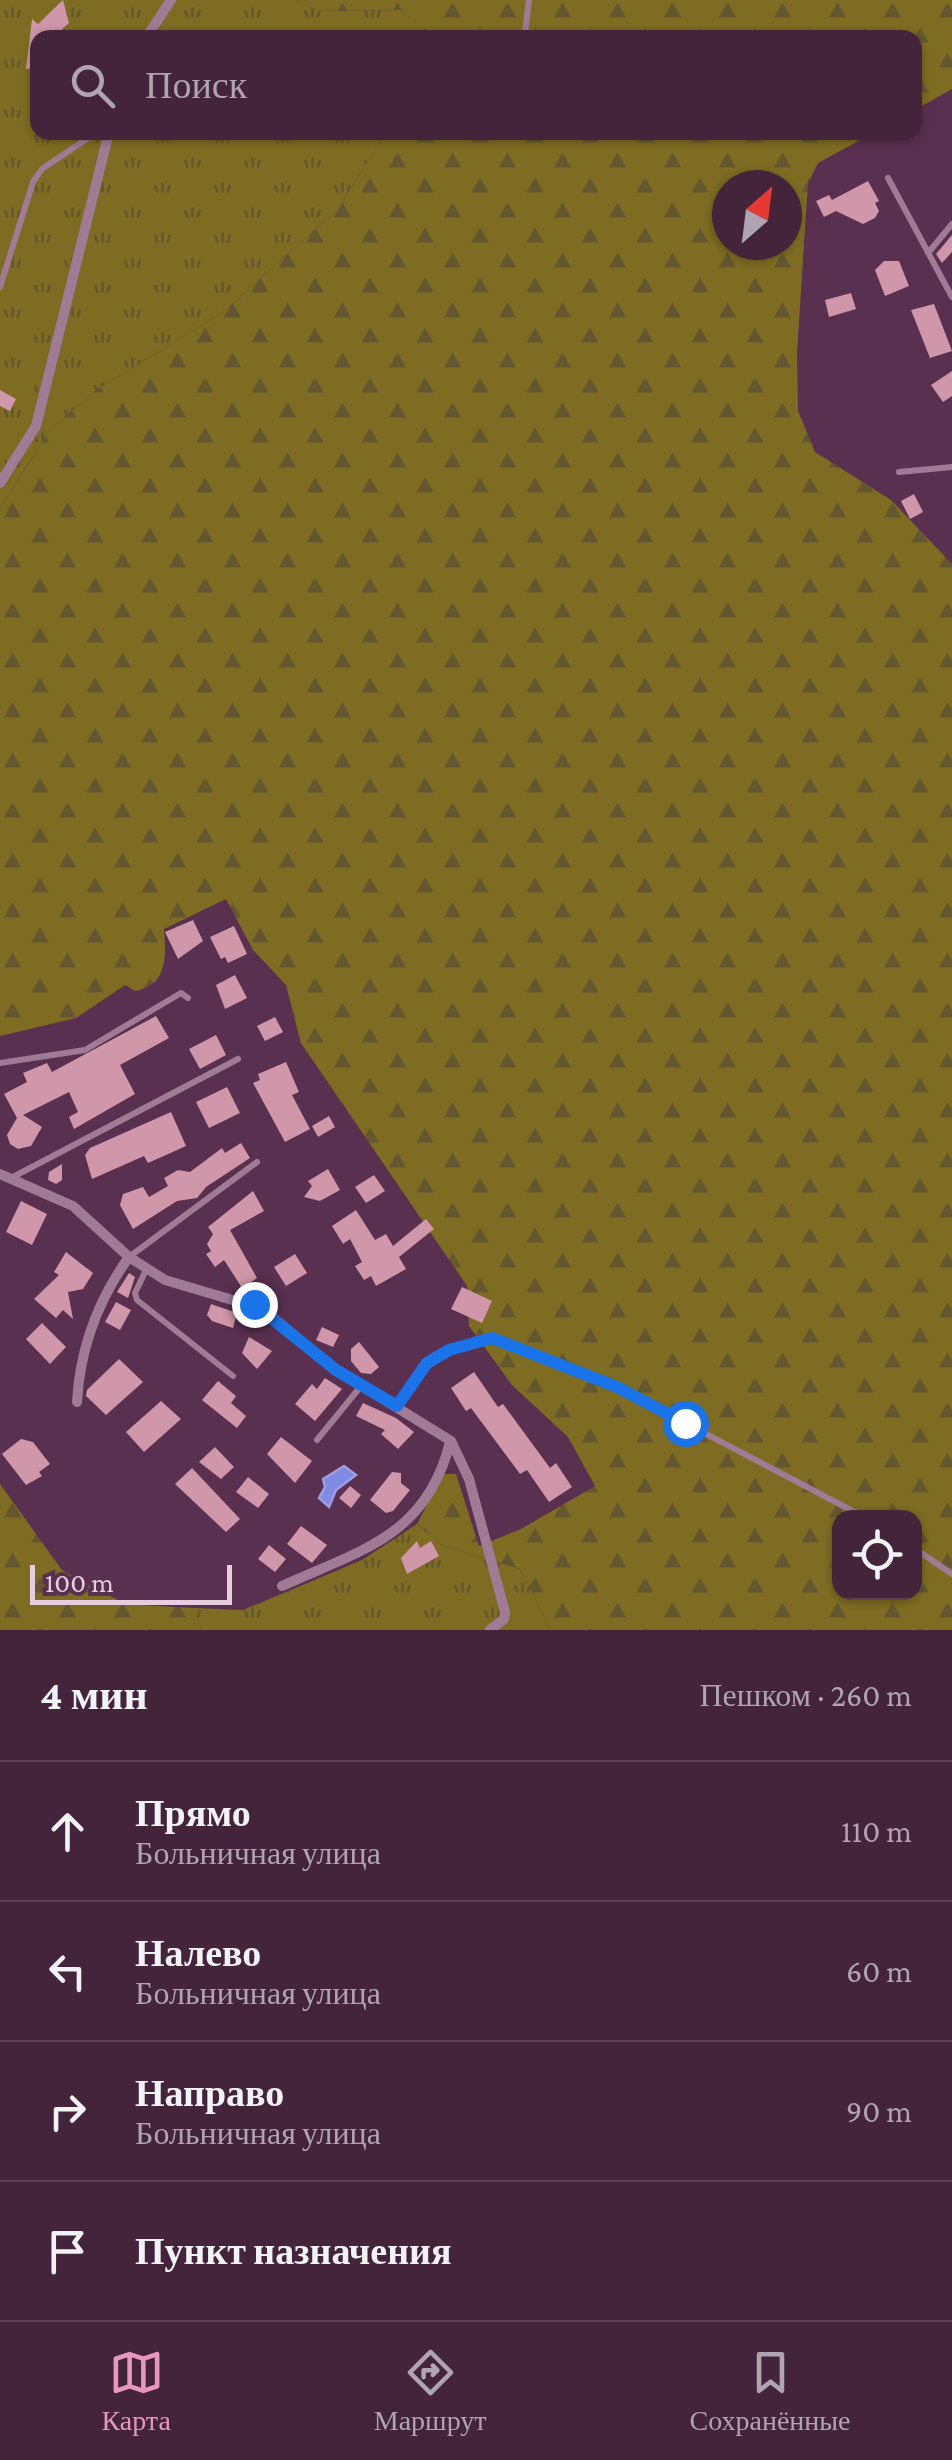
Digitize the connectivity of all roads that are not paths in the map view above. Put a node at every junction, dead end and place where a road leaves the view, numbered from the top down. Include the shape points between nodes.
1 (170, 0) edge
2 (529, 0) edge
3 (151, 30) edge
4 (525, 30) edge
5 (86, 140) edge
6 (107, 140) edge
7 (888, 178) dead end
8 (952, 224) edge
9 (928, 253) junction
10 (0, 287) edge
11 (952, 297) edge
12 (952, 467) edge
13 (898, 472) dead end
14 (0, 484) edge
15 (188, 998) dead end
16 (238, 1059) dead end
17 (0, 1062) edge
18 (257, 1162) dead end
19 (4, 1177) edge
20 (130, 1257) junction
21 (146, 1270) junction
22 (233, 1376) dead end
23 (361, 1386) junction
24 (77, 1402) dead end
25 (397, 1406) junction
26 (317, 1440) dead end
27 (450, 1441) junction
28 (851, 1510) edge
29 (922, 1553) edge
30 (952, 1574) edge
31 (282, 1586) dead end
32 (490, 1630) edge

1 - 3 street
2 - 4 lane
5 - 10 lane via 33,182
6 - 14 street via 36,426
7 - 9 lane
8 - 9 lane
9 - 11 lane
12 - 13 lane
15 - 17 lane via 182,993 85,1050
16 - 19 lane
18 - 20 lane
19 - 20 street via 73,1206
20 - 21 street
20 - 24 street via 101,1303 80,1364
21 - 22 lane via 137,1300
21 - 23 street via 262,1309
23 - 25 street
23 - 26 lane
25 - 27 street
25 - 28 lane via 427,1363 492,1338 617,1387
27 - 31 street via 414,1518 387,1538
27 - 32 street via 469,1479 497,1573 504,1619
29 - 30 lane

